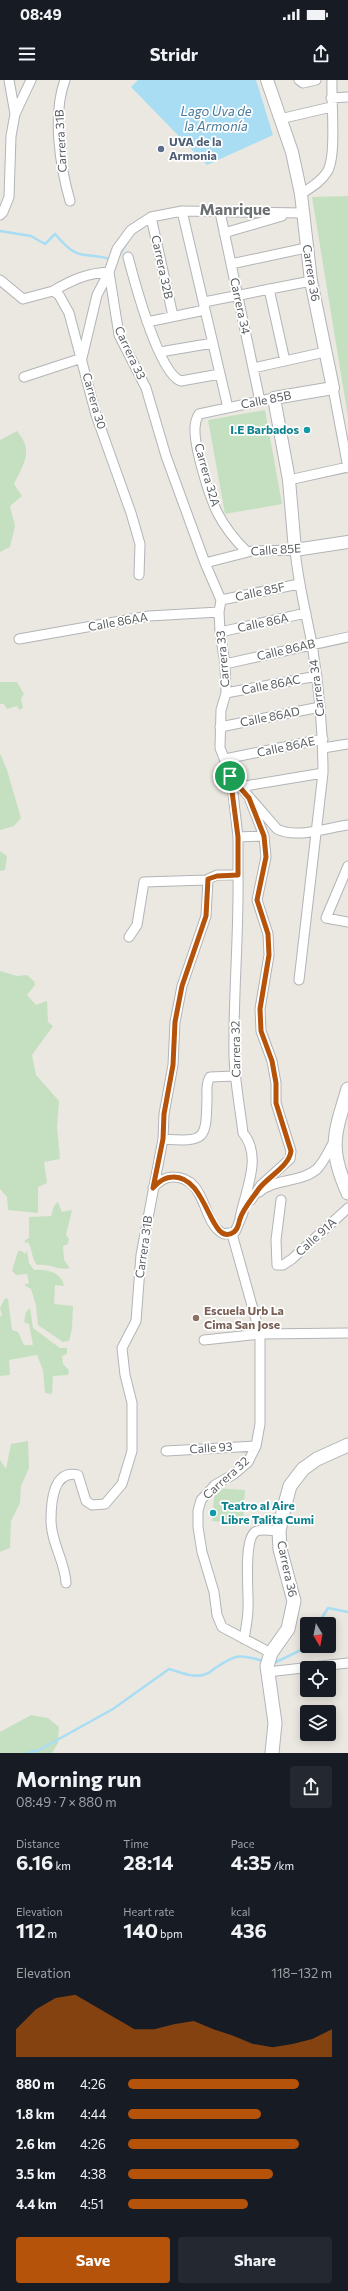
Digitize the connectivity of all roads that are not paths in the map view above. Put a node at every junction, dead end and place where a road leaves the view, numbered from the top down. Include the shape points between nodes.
1 (31, 80) edge
2 (66, 80) edge
3 (268, 80) edge
4 (316, 80) edge
5 (332, 80) edge
6 (300, 81) edge
7 (9, 83) edge
8 (0, 87) edge
9 (348, 97) edge
10 (332, 98) junction
11 (331, 107) junction
12 (15, 114) junction
13 (280, 119) junction
14 (301, 194) junction
15 (70, 202) dead end
16 (182, 210) junction
17 (220, 212) junction
18 (290, 214) junction
19 (304, 214) junction
20 (0, 215) edge
21 (151, 217) junction
22 (224, 233) junction
23 (306, 248) junction
24 (128, 257) dead end
25 (231, 264) junction
26 (109, 272) junction
27 (0, 280) edge
28 (311, 281) junction
29 (269, 289) junction
30 (54, 291) junction
31 (238, 295) junction
32 (204, 306) junction
33 (173, 316) junction
34 (147, 322) junction
35 (213, 343) junction
36 (160, 352) junction
37 (325, 352) junction
38 (82, 358) junction
39 (285, 361) junction
40 (253, 368) junction
41 (220, 374) junction
42 (24, 377) dead end
43 (333, 388) junction
44 (274, 398) junction
45 (260, 401) junction
46 (228, 408) junction
47 (200, 414) joint
48 (348, 468) edge
49 (289, 480) junction
50 (348, 542) edge
51 (295, 550) junction
52 (247, 552) junction
53 (205, 563) junction
54 (139, 575) dead end
55 (299, 584) junction
56 (221, 600) junction
57 (219, 612) junction
58 (306, 613) junction
59 (220, 632) junction
60 (348, 637) edge
61 (19, 639) dead end
62 (312, 644) junction
63 (225, 664) junction
64 (317, 676) junction
65 (226, 693) junction
66 (320, 707) junction
67 (220, 727) junction
68 (323, 744) junction
69 (348, 744) edge
70 (225, 759) junction
71 (323, 772) junction
72 (230, 776) junction
73 (239, 787) junction
74 (249, 798) junction
75 (348, 824) edge
76 (316, 830) junction
77 (264, 836) junction
78 (238, 837) junction
79 (348, 866) edge
80 (238, 875) junction
81 (207, 880) junction
82 (348, 922) edge
83 (129, 938) dead end
84 (299, 980) dead end
85 (235, 1076) junction
86 (348, 1089) edge
87 (163, 1139) junction
88 (334, 1142) junction
89 (153, 1188) junction
90 (348, 1193) edge
91 (251, 1200) junction
92 (281, 1200) dead end
93 (348, 1208) edge
94 (240, 1218) junction
95 (232, 1234) junction
96 (348, 1333) edge
97 (260, 1334) junction
98 (204, 1340) dead end
99 (348, 1445) edge
100 (256, 1446) junction
101 (166, 1451) dead end
102 (279, 1531) junction
103 (66, 1583) dead end
104 (244, 1638) junction
105 (271, 1653) junction
106 (348, 1663) edge
107 (267, 1672) junction
108 (272, 1753) edge

1 - 12 street
2 - 15 street, Carrera 31B via 60,94 60,132 62,172
3 - 13 street, Carrera 36
4 - 6 street
5 - 10 street
7 - 8 street
7 - 12 street
9 - 10 street
10 - 11 street
11 - 13 street
11 - 14 street via 333,159 327,172 314,186
12 - 20 street via 11,136 9,196
13 - 14 street, Carrera 36 via 292,152
14 - 19 street, Carrera 36
16 - 17 street
16 - 21 street
16 - 32 street
17 - 18 street
17 - 22 street, Carrera 34
18 - 19 street
18 - 22 street
19 - 23 street, Carrera 36
21 - 26 street, Carrera 33 via 131,230 117,249
21 - 33 street, Carrera 32B
22 - 25 street, Carrera 34
23 - 25 street
23 - 28 street, Carrera 36
24 - 34 street
25 - 31 street, Carrera 34
26 - 30 street via 86,275
26 - 38 street via 97,294
26 - 53 street, Carrera 33 via 119,335 146,388 166,456
27 - 30 street via 23,299
28 - 29 street
28 - 37 street, Carrera 36
29 - 31 street
29 - 39 street
30 - 38 street, Carrera 30 via 69,313 77,348
31 - 32 street
31 - 40 street, Carrera 34
32 - 33 street
32 - 35 street
33 - 34 street
34 - 36 street
35 - 36 street
35 - 41 street
36 - 41 street via 176,379 181,381
37 - 39 street
37 - 43 street, Carrera 36
38 - 42 street
38 - 54 street, Carrera 30 via 98,420 140,544
39 - 40 street
40 - 45 street, Carrera 34
41 - 46 street
43 - 44 street, Calle 85B
43 - 48 street, Carrera 36
44 - 45 street, Calle 85B
44 - 49 street, Carrera 34
45 - 46 street, Calle 85B
46 - 47 street, Calle 85B
47 - 52 street, Carrera 32A via 194,429 216,511 229,532
48 - 49 street
49 - 51 street, Carrera 34
50 - 51 street, Calle 85E
51 - 52 street, Calle 85E
51 - 55 street, Carrera 34
52 - 53 street, Calle 85E
53 - 56 street, Carrera 33
55 - 56 street, Calle 85F
55 - 58 street, Carrera 34
56 - 57 street, Carrera 33
57 - 59 street, Carrera 33
57 - 61 street, Calle 86AA via 149,616
58 - 59 street, Calle 86A
58 - 62 street, Carrera 34
59 - 63 street, Carrera 33
60 - 62 street, Calle 86AB
62 - 63 street, Calle 86AB
62 - 64 street, Carrera 34
63 - 65 street, Carrera 33
64 - 65 street, Calle 86AC
64 - 66 street, Carrera 34
65 - 67 street, Carrera 33 via 222,704
66 - 67 street, Calle 86AD
66 - 68 street, Carrera 34
67 - 70 street, Carrera 33 via 220,748
68 - 69 street
68 - 70 street, Calle 86AE
68 - 71 street, Carrera 34
70 - 72 street, Carrera 33
71 - 73 street
71 - 76 street, Carrera 34
72 - 73 street, Carrera 33
72 - 78 street
73 - 74 street, Carrera 33
74 - 76 street via 276,829 286,834
74 - 77 street, Carrera 33
75 - 76 street
76 - 84 street, Carrera 34
77 - 78 street
77 - 91 street, Carrera 33 via 266,857 257,900 268,934 269,955 260,1009 261,1031 272,1061 276,1103 291,1151 290,1159 266,1180
78 - 80 street
79 - 82 street via 326,918
80 - 81 street via 210,877
80 - 85 street, Carrera 32 via 234,988
81 - 83 street via 144,882 137,925
81 - 87 street, Carrera 31B via 206,916 182,986 175,1022 173,1065 164,1114
85 - 87 street via 208,1079 204,1133 200,1137 188,1140
85 - 94 street, Carrera 32 via 243,1133 249,1140 254,1159
86 - 88 main road
87 - 89 street, Carrera 31B
88 - 90 main road via 339,1173
88 - 91 street via 318,1168 311,1173 263,1189
89 - 95 street via 163,1179 184,1179 201,1197 216,1229 224,1234
89 - 103 street, Carrera 31B via 141,1255 136,1321 122,1348 125,1376 132,1403 132,1451 122,1484 105,1504 92,1505 86,1501 78,1475 66,1475 58,1480 54,1489 51,1520 58,1556 65,1569
91 - 94 street, Carrera 33
92 - 93 street, Calle 91A via 276,1240 277,1265 283,1265
94 - 95 street via 238,1228
95 - 97 street, Carrera 32
96 - 97 street
97 - 98 street
97 - 100 street, Carrera 32 via 260,1424
99 - 102 main road, Carrera 36 via 317,1459 295,1478
100 - 101 street, Calle 93
100 - 104 street, Carrera 32 via 248,1462 215,1485 201,1500 198,1511 202,1552 211,1578 217,1615 222,1627
102 - 104 street via 260,1530 254,1532 250,1540 248,1608
102 - 105 main road, Carrera 36 via 280,1549 294,1601 288,1629
104 - 105 street, Carrera 32
105 - 107 main road, Carrera 36 via 266,1666
106 - 107 street
107 - 108 main road via 275,1723

